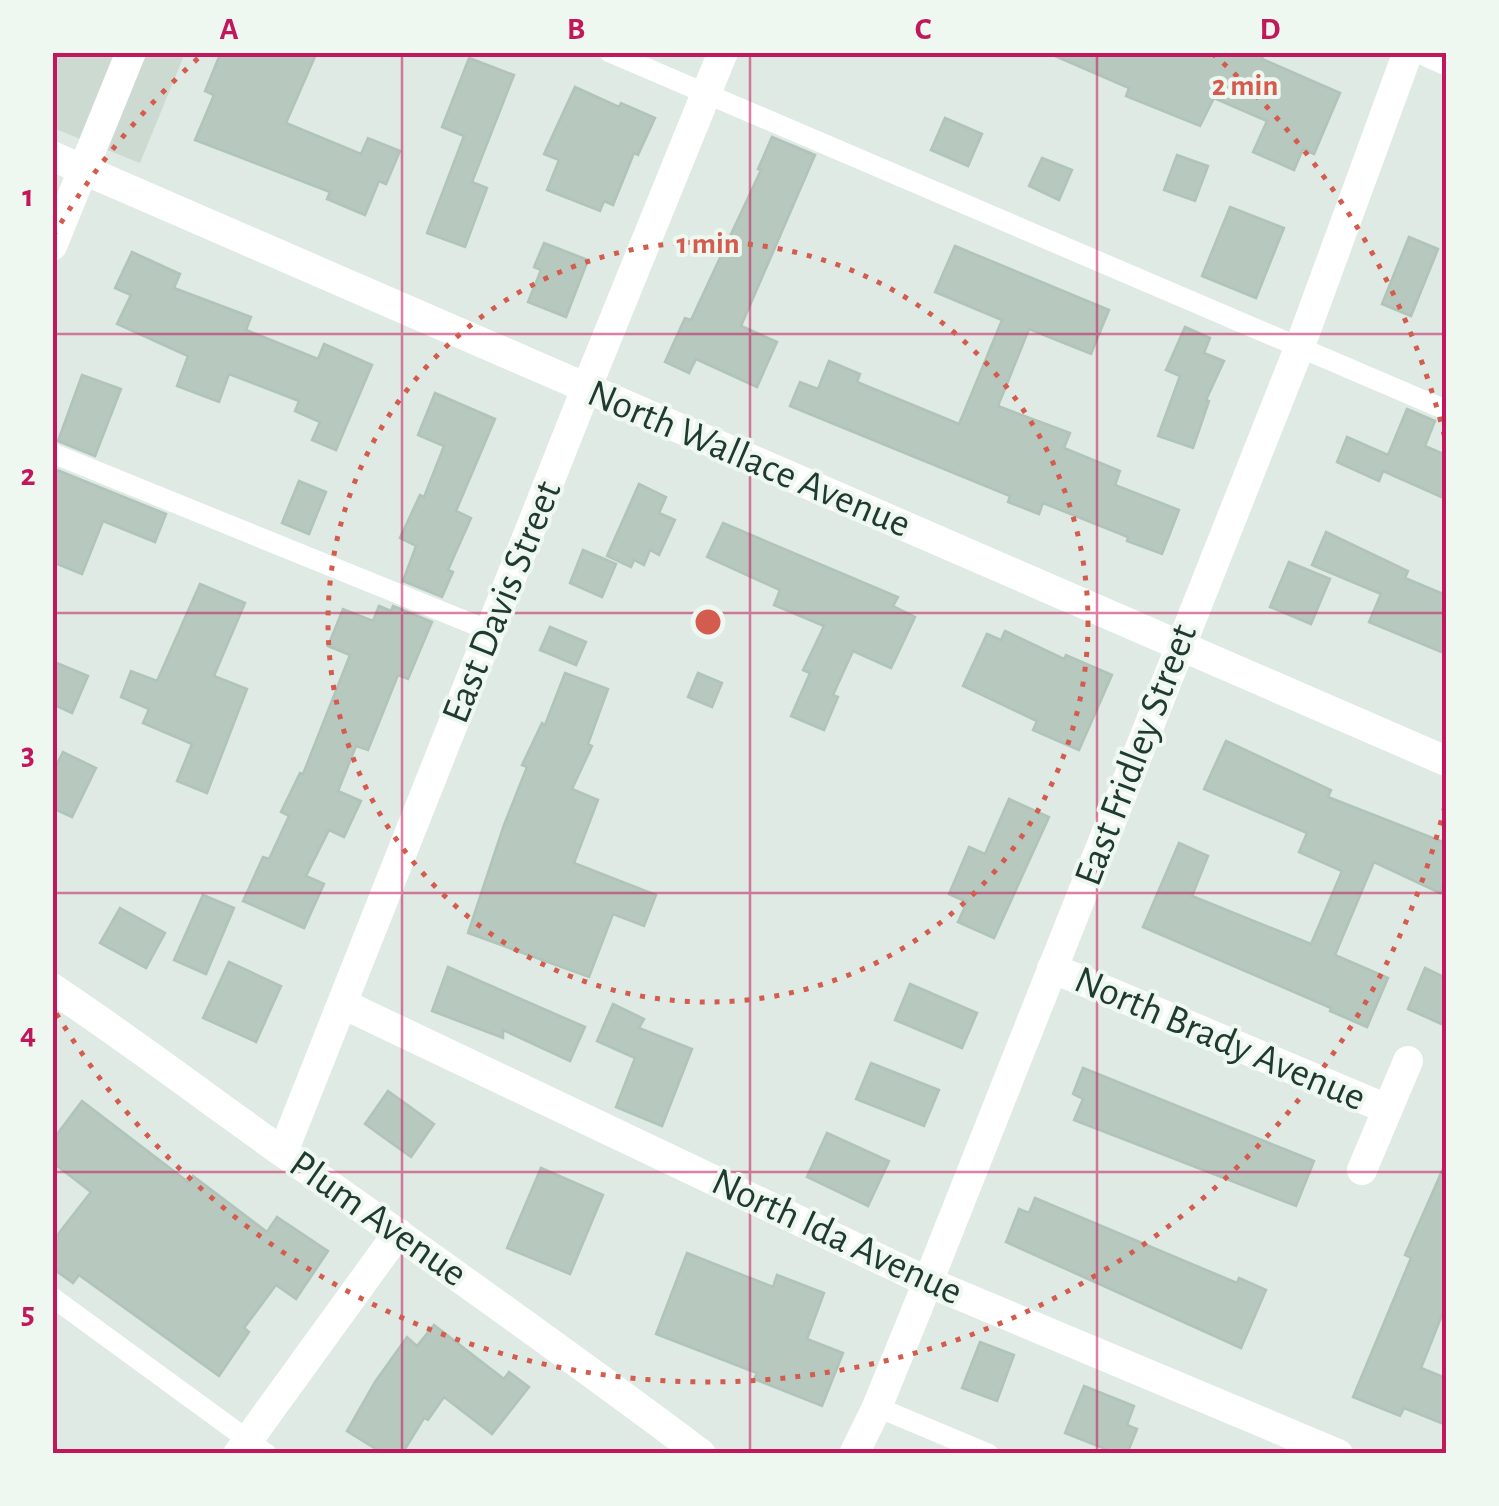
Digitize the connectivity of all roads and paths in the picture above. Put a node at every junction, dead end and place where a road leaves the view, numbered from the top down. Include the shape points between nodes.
1 (130, 52) edge
2 (609, 52) edge
3 (723, 52) edge
4 (1408, 52) edge
5 (1428, 52) edge
6 (1446, 60) edge
7 (705, 95) junction
8 (52, 156) edge
9 (83, 168) junction
10 (52, 246) edge
11 (1300, 346) junction
12 (586, 389) junction
13 (1446, 410) edge
14 (52, 453) edge
15 (490, 631) junction
16 (1179, 644) junction
17 (1446, 761) edge
18 (1052, 968) junction
19 (52, 988) edge
20 (343, 1004) junction
21 (1408, 1061) dead end
22 (1387, 1109) junction
23 (283, 1152) junction
24 (1362, 1170) dead end
25 (398, 1233) junction
26 (928, 1282) junction
27 (52, 1297) edge
28 (877, 1407) junction
29 (251, 1449) edge
30 (701, 1454) edge
31 (854, 1454) edge
32 (988, 1454) edge
33 (1338, 1454) edge

1 - 9 street
2 - 7 lane
3 - 7 street, East Davis Street
4 - 11 street, East Fridley Street
5 - 6 street
7 - 11 lane
7 - 12 street, East Davis Street
8 - 9 street, North Wallace Avenue
9 - 10 street
9 - 12 street, North Wallace Avenue
11 - 13 lane
11 - 16 street, East Fridley Street
12 - 15 street, East Davis Street
12 - 16 street, North Wallace Avenue
14 - 15 lane
15 - 20 street, East Davis Street
16 - 17 street, North Wallace Avenue
16 - 18 street, East Fridley Street
18 - 22 street, North Brady Avenue
18 - 26 street, East Fridley Street
19 - 23 street, Plum Avenue
20 - 23 street, East Davis Street
20 - 26 street, North Ida Avenue
21 - 22 street
22 - 24 street
23 - 25 street, Plum Avenue
25 - 29 street
25 - 30 street, Plum Avenue
26 - 28 street, East Fridley Street
26 - 33 street, North Ida Avenue
27 - 29 lane
28 - 31 street, East Fridley Street
28 - 32 lane

